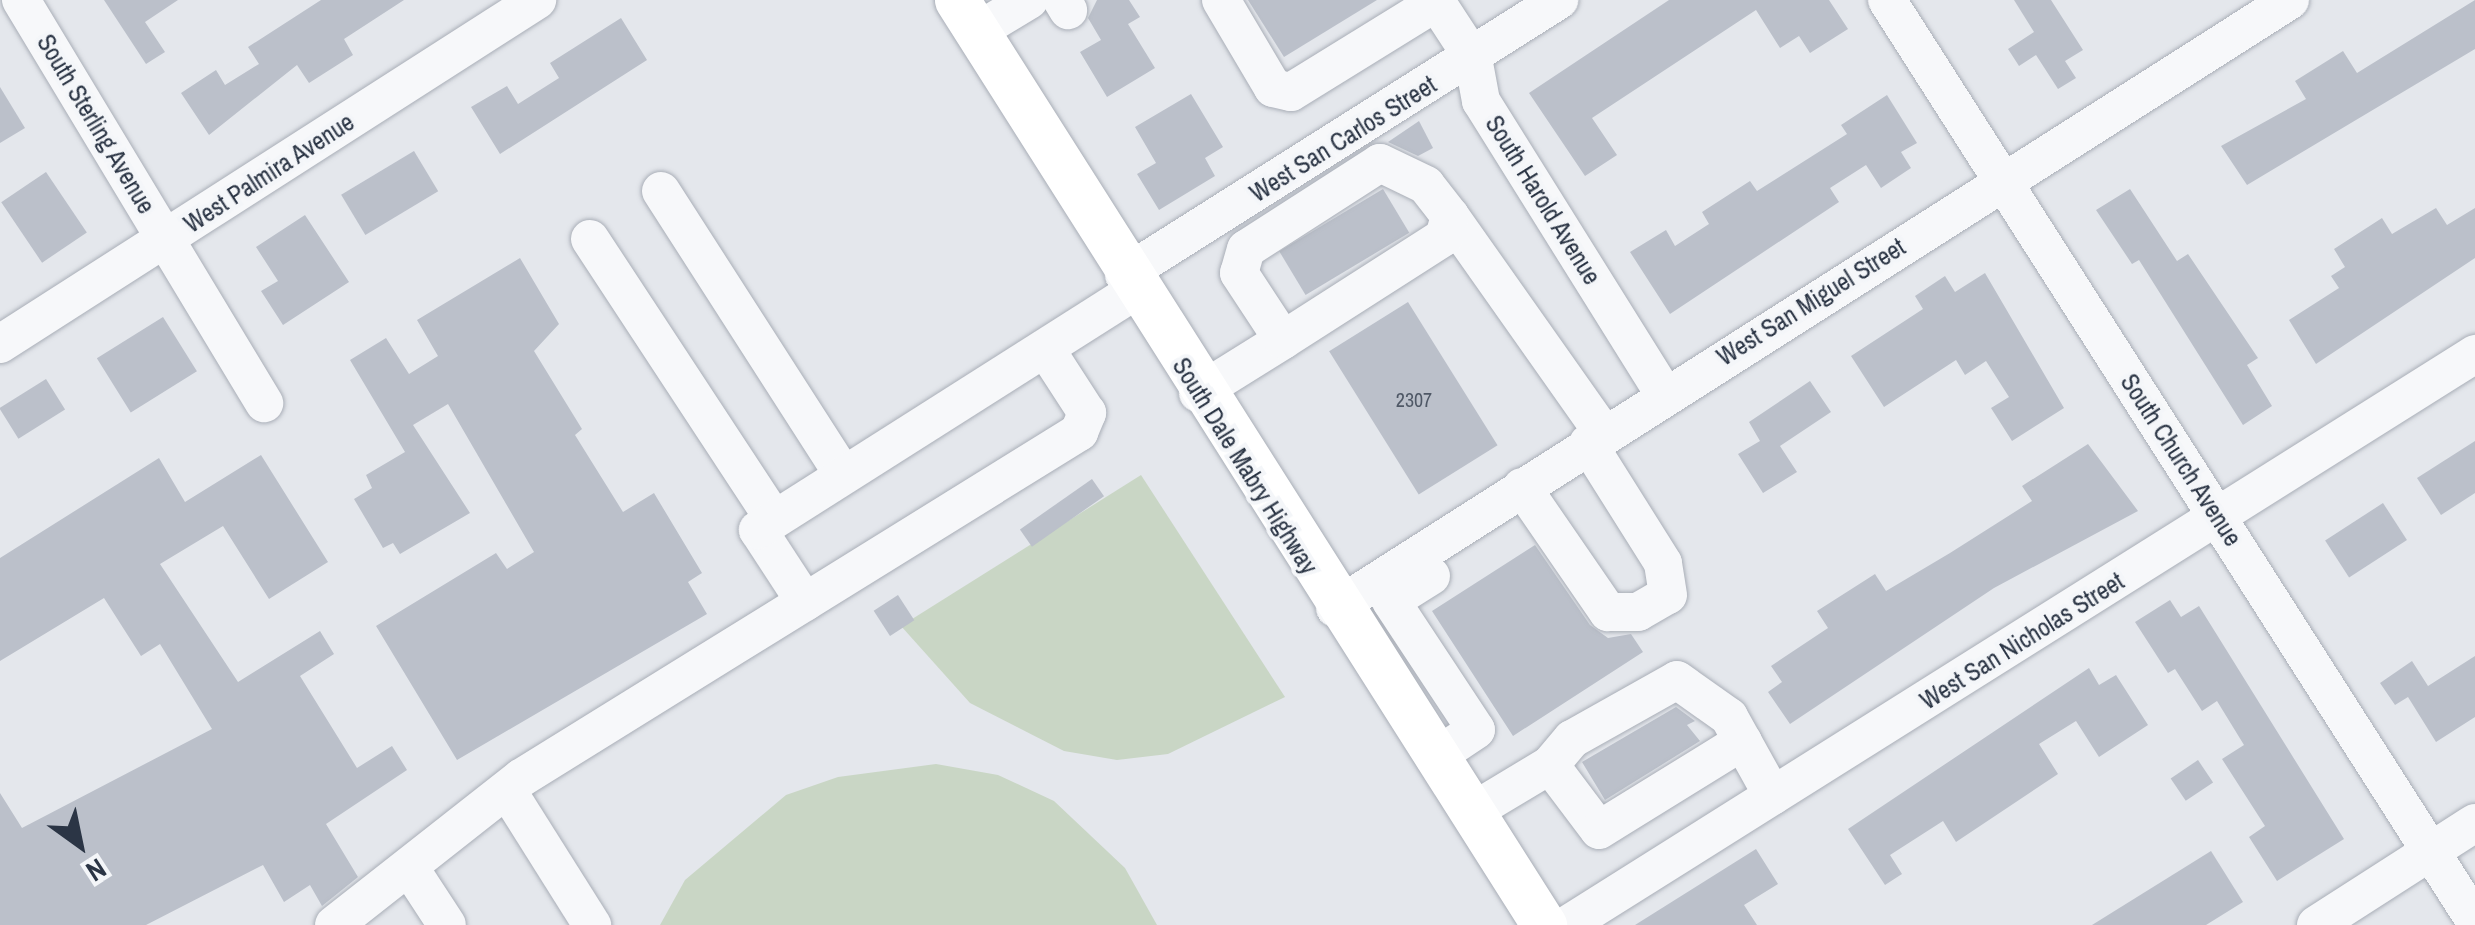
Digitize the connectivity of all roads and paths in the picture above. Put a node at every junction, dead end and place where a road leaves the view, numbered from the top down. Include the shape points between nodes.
1 (21, 0) edge
2 (537, 0) edge
3 (1029, 0) edge
4 (1220, 0) edge
5 (1559, 0) edge
6 (1887, 0) edge
7 (2290, 0) edge
8 (1436, 1) edge
9 (966, 16) edge
10 (1473, 58) junction
11 (1358, 129) junction
12 (1380, 164) junction
13 (2003, 181) junction
14 (661, 191) dead end
15 (1450, 216) junction
16 (590, 239) dead end
17 (166, 240) junction
18 (1129, 283) junction
19 (1283, 340) junction
20 (0, 344) edge
21 (1044, 348) junction
22 (2475, 354) edge
23 (1198, 392) junction
24 (1666, 395) junction
25 (264, 402) dead end
26 (1596, 440) junction
27 (844, 475) junction
28 (1529, 498) junction
29 (2218, 518) junction
30 (774, 520) junction
31 (805, 602) junction
32 (1335, 608) junction
33 (1742, 741) junction
34 (1434, 758) junction
35 (1550, 764) junction
36 (506, 790) junction
37 (1774, 796) junction
38 (1470, 813) junction
39 (2475, 823) edge
40 (2431, 852) junction
41 (409, 867) junction
42 (2475, 921) edge
43 (334, 925) edge
44 (448, 925) edge
45 (592, 925) edge
46 (1544, 925) edge
47 (1567, 925) edge
48 (2316, 925) edge

1 - 17 street, South Sterling Avenue
2 - 17 street, West Palmira Avenue
3 - 9 street
4 - 8 street via 1273,88 1291,92
5 - 10 street, West San Carlos Street
6 - 13 street, South Church Avenue
7 - 13 street, West San Miguel Street
8 - 10 street, South Harold Avenue
9 - 18 main road, South Dale Mabry Highway
10 - 11 street, West San Carlos Street
10 - 24 street, South Harold Avenue via 1481,101
11 - 12 street
11 - 18 street, West San Carlos Street
12 - 15 street via 1426,184
12 - 19 street via 1246,249 1239,273
13 - 24 street, West San Miguel Street
13 - 29 street, South Church Avenue
14 - 27 street
15 - 19 street via 1444,237
15 - 26 street
16 - 30 street
17 - 20 street, West Palmira Avenue
17 - 25 street, South Sterling Avenue
18 - 21 street, West San Carlos Street
18 - 23 main road, South Dale Mabry Highway
19 - 23 street
21 - 27 street, West San Carlos Street
21 - 31 street via 1087,413 1079,432
22 - 29 street, West San Nicholas Street
23 - 32 main road, South Dale Mabry Highway
24 - 26 street, West San Miguel Street
26 - 28 street, West San Miguel Street
26 - 28 street via 1664,563 1668,595 1638,612 1608,612
27 - 30 street, West San Carlos Street
28 - 32 street, West San Miguel Street
28 - 34 street via 1391,601 1476,730
29 - 37 street, West San Nicholas Street
29 - 40 street, South Church Avenue
30 - 31 street via 758,530
31 - 36 street
32 - 34 main road, South Dale Mabry Highway
33 - 35 street via 1713,700 1677,680 1572,739
33 - 35 street via 1599,830
33 - 37 street
34 - 38 main road, South Dale Mabry Highway
35 - 38 street
36 - 41 street
36 - 45 street
37 - 47 street, West San Nicholas Street
38 - 46 main road, South Dale Mabry Highway
39 - 40 street
40 - 42 street, South Church Avenue
40 - 48 street
41 - 43 street
41 - 44 street

